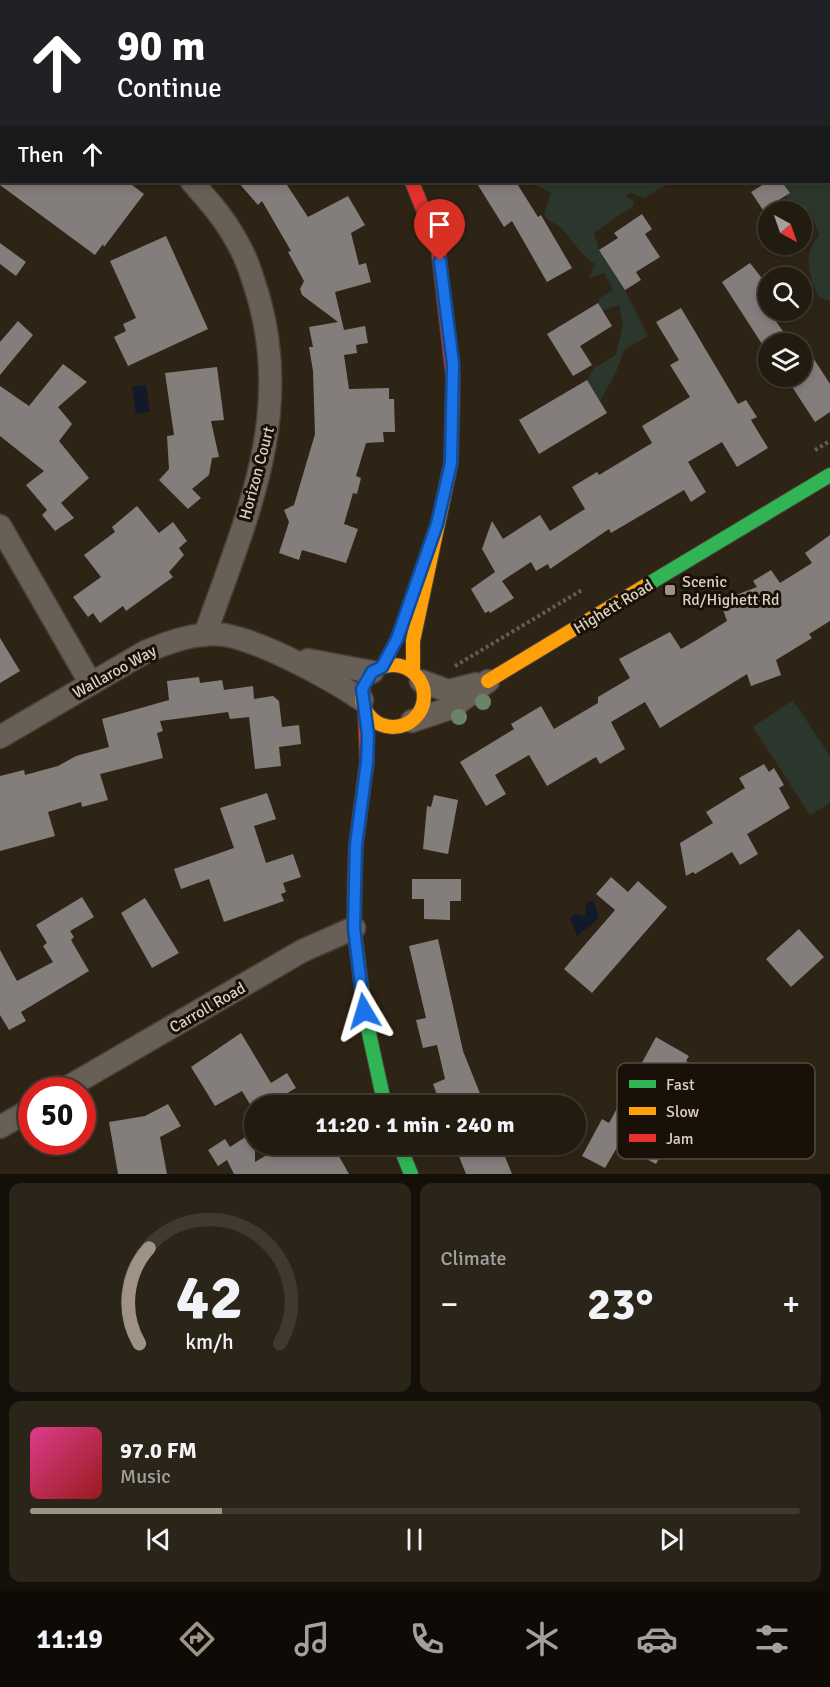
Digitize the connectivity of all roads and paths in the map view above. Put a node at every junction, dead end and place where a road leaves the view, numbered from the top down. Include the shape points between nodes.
1 (193, 183) edge
2 (412, 183) edge
3 (830, 475) edge
4 (437, 524) junction
5 (0, 526) edge
6 (400, 629) dead end
7 (205, 635) junction
8 (393, 647) dead end
9 (271, 652) junction
10 (377, 669) junction
11 (417, 676) junction
12 (489, 681) junction
13 (91, 684) junction
14 (363, 706) junction
15 (408, 724) junction
16 (0, 737) edge
17 (395, 742) dead end
18 (376, 791) dead end
19 (356, 845) junction
20 (354, 928) junction
21 (85, 1077) edge
22 (382, 1095) edge
23 (18, 1117) edge
24 (0, 1127) edge
25 (403, 1155) edge
26 (411, 1174) edge

1 - 7 street, Horizon Court via 221,216 247,261 265,320 272,373 272,405 257,483
2 - 4 main road via 438,247 453,364 451,463
3 - 12 main road, Highett Road
4 - 6 main road
4 - 11 main road via 413,641
5 - 13 street
7 - 9 street, Wallaroo Way via 225,635
7 - 13 street, Wallaroo Way via 171,641 145,652
8 - 10 main road
9 - 10 street, Wallaroo Way
9 - 14 street, Wallaroo Way via 331,680
10 - 11 main road via 392,664
10 - 14 main road via 362,689
11 - 12 street, Highett Road via 448,691
11 - 15 main road via 424,703
12 - 15 street, Highett Road via 451,708
13 - 16 street, Wallaroo Way
14 - 15 main road via 381,725
14 - 19 main road via 367,762
15 - 17 main road
18 - 19 main road
19 - 20 main road
20 - 21 street, Carroll Road via 302,951
20 - 22 main road via 365,1016
23 - 24 street
25 - 26 main road

